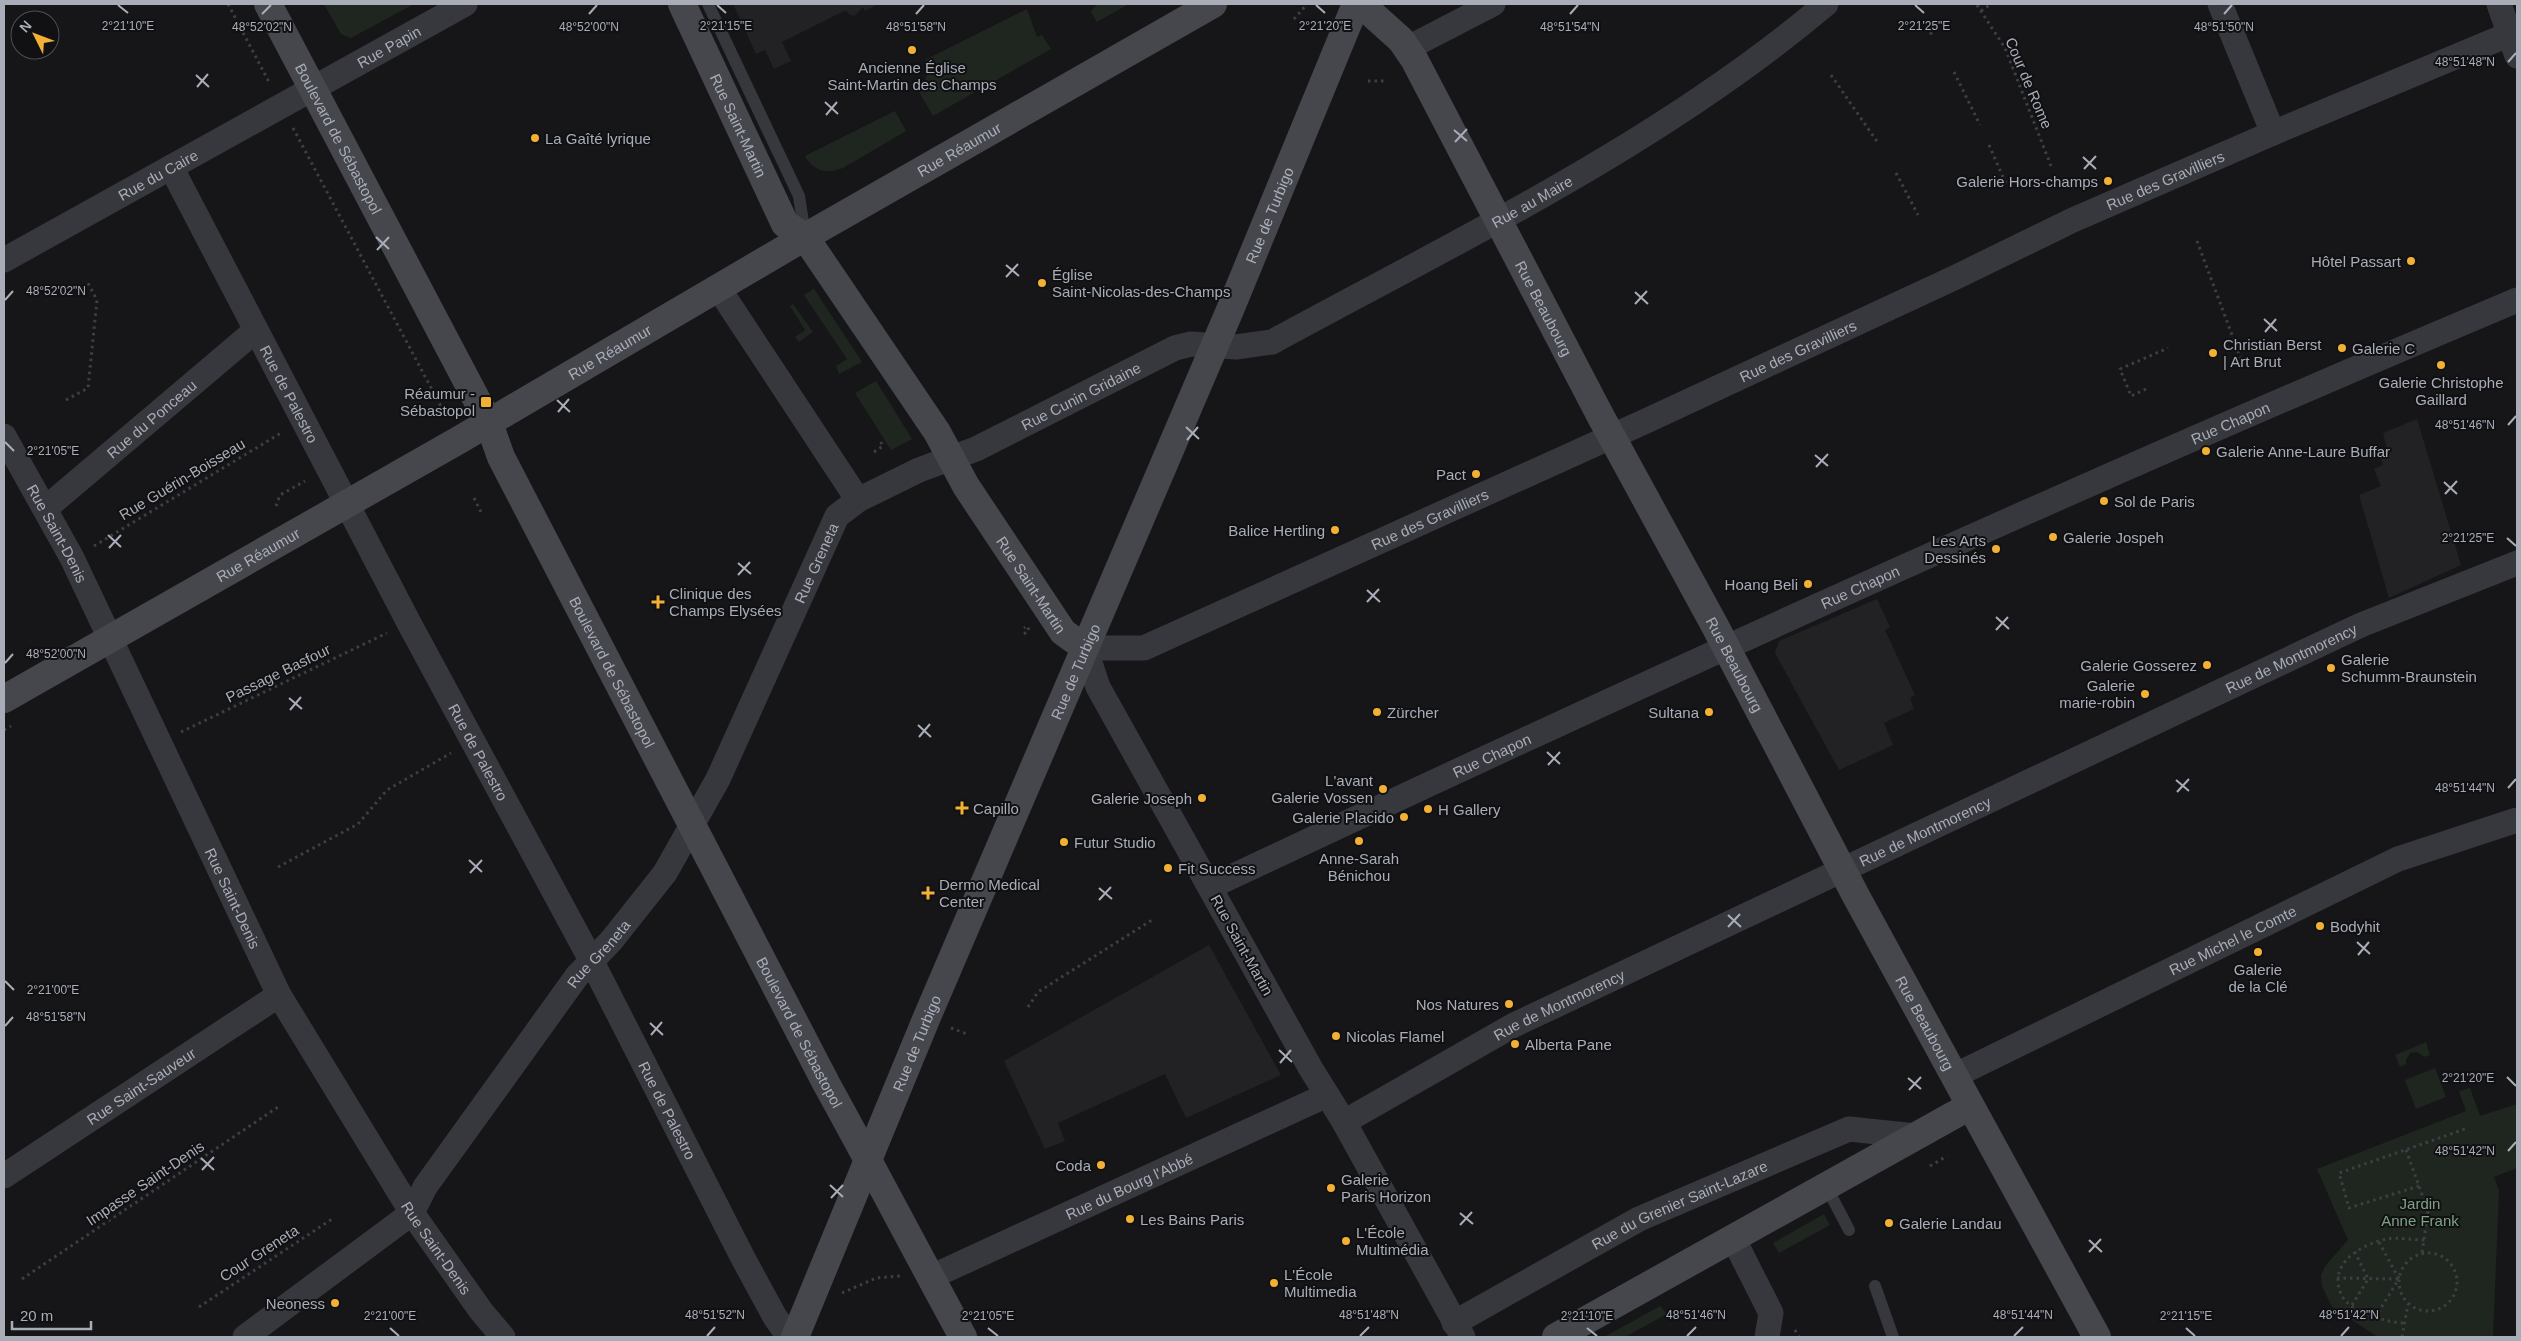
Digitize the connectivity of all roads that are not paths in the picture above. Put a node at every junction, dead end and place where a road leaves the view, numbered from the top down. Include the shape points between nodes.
1 (268, 4) edge
2 (465, 4) edge
3 (682, 4) edge
4 (708, 4) edge
5 (1213, 4) edge
6 (1356, 4) edge
7 (1361, 4) edge
8 (1493, 4) edge
9 (1826, 4) edge
10 (2220, 4) edge
11 (2499, 4) edge
12 (2514, 41) edge
13 (1408, 48) junction
14 (313, 89) junction
15 (2273, 133) junction
16 (171, 166) junction
17 (1497, 219) junction
18 (805, 237) junction
19 (4, 260) edge
20 (719, 289) junction
21 (2517, 300) edge
22 (256, 330) junction
23 (1214, 346) junction
24 (489, 423) junction
25 (4, 436) edge
26 (1612, 436) junction
27 (951, 458) junction
28 (858, 500) junction
29 (347, 504) junction
30 (46, 508) junction
31 (2517, 563) edge
32 (111, 639) junction
33 (1725, 647) junction
34 (1085, 648) junction
35 (4, 699) edge
36 (2517, 820) edge
37 (693, 825) junction
38 (1843, 870) junction
39 (1210, 887) junction
40 (591, 960) junction
41 (279, 995) junction
42 (1954, 1076) junction
43 (1327, 1095) junction
44 (1970, 1106) junction
45 (1344, 1122) junction
46 (1916, 1136) junction
47 (868, 1160) junction
48 (4, 1176) edge
49 (1830, 1184) junction
50 (412, 1213) junction
51 (1853, 1228) dead end
52 (1733, 1238) junction
53 (931, 1277) junction
54 (1875, 1286) dead end
55 (1458, 1330) edge
56 (245, 1337) edge
57 (503, 1337) edge
58 (789, 1337) edge
59 (794, 1337) edge
60 (963, 1337) edge
61 (1556, 1337) edge
62 (1767, 1337) edge
63 (1893, 1337) edge
64 (2098, 1337) edge

1 - 14 main road, Boulevard de Sébastopol
2 - 14 street, Rue Papin
3 - 18 main road, Rue Saint-Martin via 785,224
4 - 18 lane, Rue Saint-Martin via 799,196
5 - 18 main road, Rue Réaumur
6 - 23 main road, Rue de Turbigo
7 - 13 main road, Rue Beaubourg
8 - 13 street
9 - 17 street, Rue au Maire via 1755,60 1666,120
10 - 15 street
11 - 12 street
12 - 15 street, Rue des Gravilliers
13 - 17 main road, Rue Beaubourg
14 - 16 street, Rue du Caire
14 - 24 main road, Boulevard de Sébastopol
15 - 26 street, Rue des Gravilliers via 2073,220
16 - 19 street, Rue du Caire
16 - 22 street, Rue de Palestro
17 - 23 street, Rue au Maire via 1272,342 1236,347
17 - 26 main road, Rue Beaubourg
18 - 20 main road, Rue Réaumur
18 - 27 main road, Rue Saint-Martin via 937,432
20 - 24 main road, Rue Réaumur
20 - 28 street
21 - 33 street, Rue Chapon via 2260,408
22 - 29 street, Rue de Palestro
22 - 30 street, Rue du Ponceau
23 - 27 street, Rue Cunin Gridaine via 1191,344 1176,348 976,449
23 - 34 main road, Rue de Turbigo
24 - 29 main road, Rue Réaumur
24 - 37 main road, Boulevard de Sébastopol via 501,457
25 - 30 street, Rue Saint-Denis
26 - 33 main road, Rue Beaubourg
26 - 34 street, Rue des Gravilliers via 1144,648
27 - 28 street
27 - 34 main road, Rue Saint-Martin via 966,486 1063,632
28 - 37 street, Rue Greneta via 837,516 718,779
29 - 32 main road, Rue Réaumur
29 - 40 street, Rue de Palestro
30 - 32 street, Rue Saint-Denis
31 - 38 street, Rue de Montmorency via 2361,625
32 - 35 main road, Rue Réaumur
32 - 41 street, Rue Saint-Denis
33 - 38 main road, Rue Beaubourg
33 - 39 street, Rue Chapon
34 - 39 street, Rue Saint-Martin via 1098,687
34 - 47 main road, Rue de Turbigo
36 - 42 street, Rue Michel le Comte via 2398,859
37 - 40 street, Rue Greneta via 665,873
37 - 47 main road, Boulevard de Sébastopol
38 - 42 main road, Rue Beaubourg
38 - 45 street, Rue de Montmorency via 1514,1025
39 - 43 street, Rue Saint-Martin
40 - 50 street, Rue Greneta via 425,1187
40 - 58 street, Rue de Palestro via 744,1260
41 - 48 street, Rue Saint-Sauveur
41 - 50 street, Rue Saint-Denis
42 - 44 main road, Rue Beaubourg
43 - 45 street, Rue Saint-Martin
43 - 53 street, Rue du Bourg l'Abbé
44 - 46 main road
44 - 64 main road, Rue Beaubourg
45 - 55 street, Rue Saint-Martin
46 - 49 main road
46 - 55 street, Rue du Grenier Saint-Lazare via 1849,1129 1639,1219
47 - 53 main road, Boulevard de Sébastopol
47 - 59 main road, Rue de Turbigo
49 - 51 lane
49 - 52 main road
50 - 56 street, Rue Greneta
50 - 57 street, Rue Saint-Denis
52 - 61 main road
52 - 62 street via 1771,1313
53 - 60 main road, Boulevard de Sébastopol
54 - 63 lane

